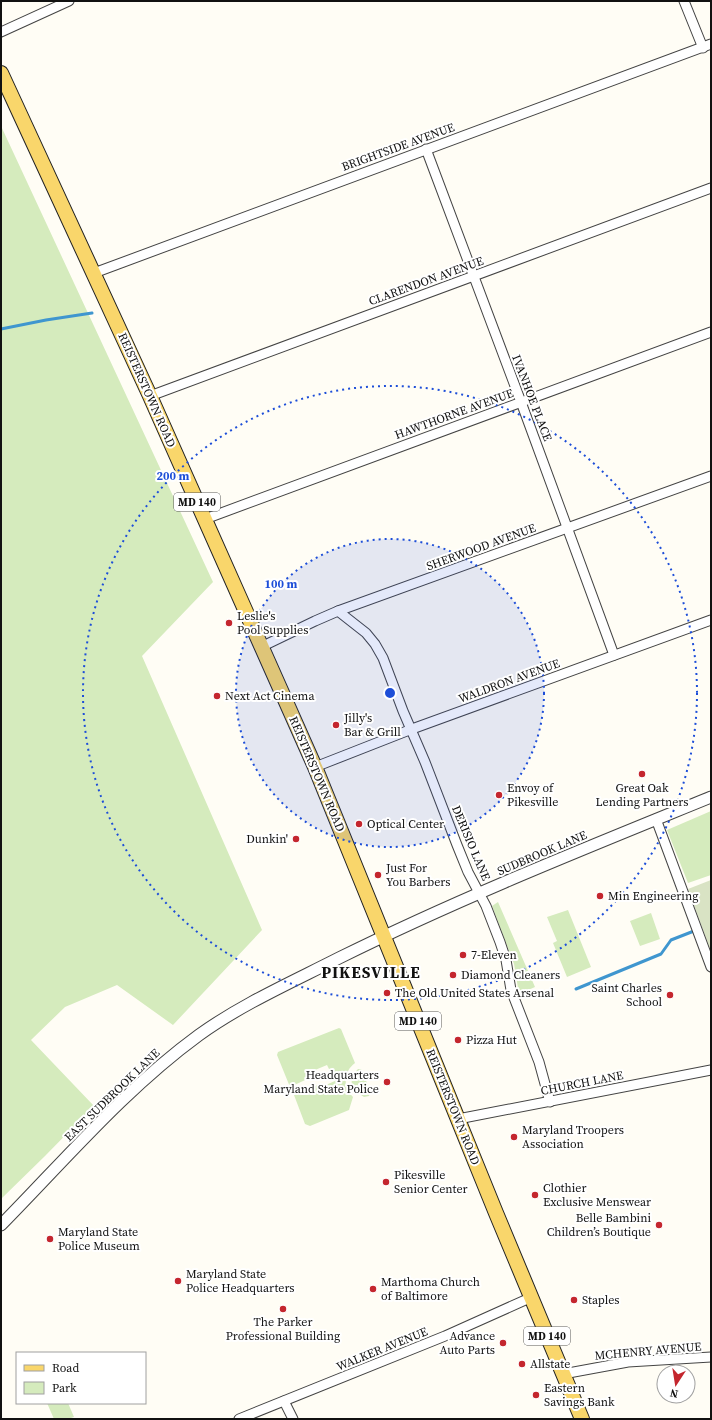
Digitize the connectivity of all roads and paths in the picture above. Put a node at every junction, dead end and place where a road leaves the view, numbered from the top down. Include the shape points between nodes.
1 (69, 1) edge
2 (684, 1) edge
3 (1, 32) edge
4 (707, 46) edge
5 (1, 73) edge
6 (426, 149) junction
7 (711, 188) edge
8 (94, 274) junction
9 (473, 276) junction
10 (711, 332) edge
11 (150, 396) junction
12 (521, 402) junction
13 (711, 476) edge
14 (205, 519) junction
15 (568, 528) junction
16 (338, 611) junction
17 (711, 620) edge
18 (261, 647) junction
19 (614, 655) junction
20 (412, 729) junction
21 (315, 767) junction
22 (711, 797) edge
23 (656, 819) junction
24 (479, 893) junction
25 (383, 936) junction
26 (711, 967) edge
27 (711, 1070) edge
28 (550, 1102) junction
29 (458, 1120) junction
30 (1, 1225) edge
31 (532, 1297) junction
32 (711, 1357) edge
33 (563, 1374) junction
34 (284, 1401) junction
35 (239, 1419) edge
36 (293, 1419) edge
37 (582, 1419) edge

1 - 3 street
2 - 4 street
4 - 6 street, BRIGHTSIDE AVENUE
5 - 8 main road, REISTERSTOWN ROAD / MD 140
6 - 8 street, BRIGHTSIDE AVENUE
6 - 9 street, IVANHOE PLACE
7 - 9 street, CLARENDON AVENUE
8 - 11 main road, REISTERSTOWN ROAD / MD 140
9 - 11 street, CLARENDON AVENUE
9 - 12 street, IVANHOE PLACE
10 - 12 street, HAWTHORNE AVENUE
11 - 14 main road, REISTERSTOWN ROAD / MD 140
12 - 14 street, HAWTHORNE AVENUE
12 - 15 street, IVANHOE PLACE
13 - 15 street, SHERWOOD AVENUE
14 - 18 main road, REISTERSTOWN ROAD / MD 140
15 - 16 street, SHERWOOD AVENUE
15 - 19 street, IVANHOE PLACE
16 - 18 street, SHERWOOD AVENUE
16 - 20 street, DERISIO LANE via 375,644
17 - 19 street, WALDRON AVENUE
18 - 21 main road, REISTERSTOWN ROAD / MD 140
19 - 20 street, WALDRON AVENUE
20 - 21 street, WALDRON AVENUE
20 - 24 street, DERISIO LANE via 457,845
21 - 25 main road, REISTERSTOWN ROAD / MD 140
22 - 23 street, SUDBROOK LANE
23 - 24 street, SUDBROOK LANE
23 - 26 street
24 - 25 street, SUDBROOK LANE
24 - 28 street, DERISIO LANE via 500,942 511,990 539,1062
25 - 29 main road, REISTERSTOWN ROAD / MD 140
25 - 30 street, EAST SUDBROOK LANE via 276,989 222,1020 173,1055 140,1083
27 - 28 street, CHURCH LANE
28 - 29 street, CHURCH LANE
29 - 31 main road, REISTERSTOWN ROAD / MD 140
31 - 33 main road, REISTERSTOWN ROAD / MD 140
31 - 34 street, WALKER AVENUE via 446,1336
32 - 33 street, MCHENRY AVENUE via 628,1362
33 - 37 main road, REISTERSTOWN ROAD / MD 140
34 - 35 street, WALKER AVENUE
34 - 36 street

